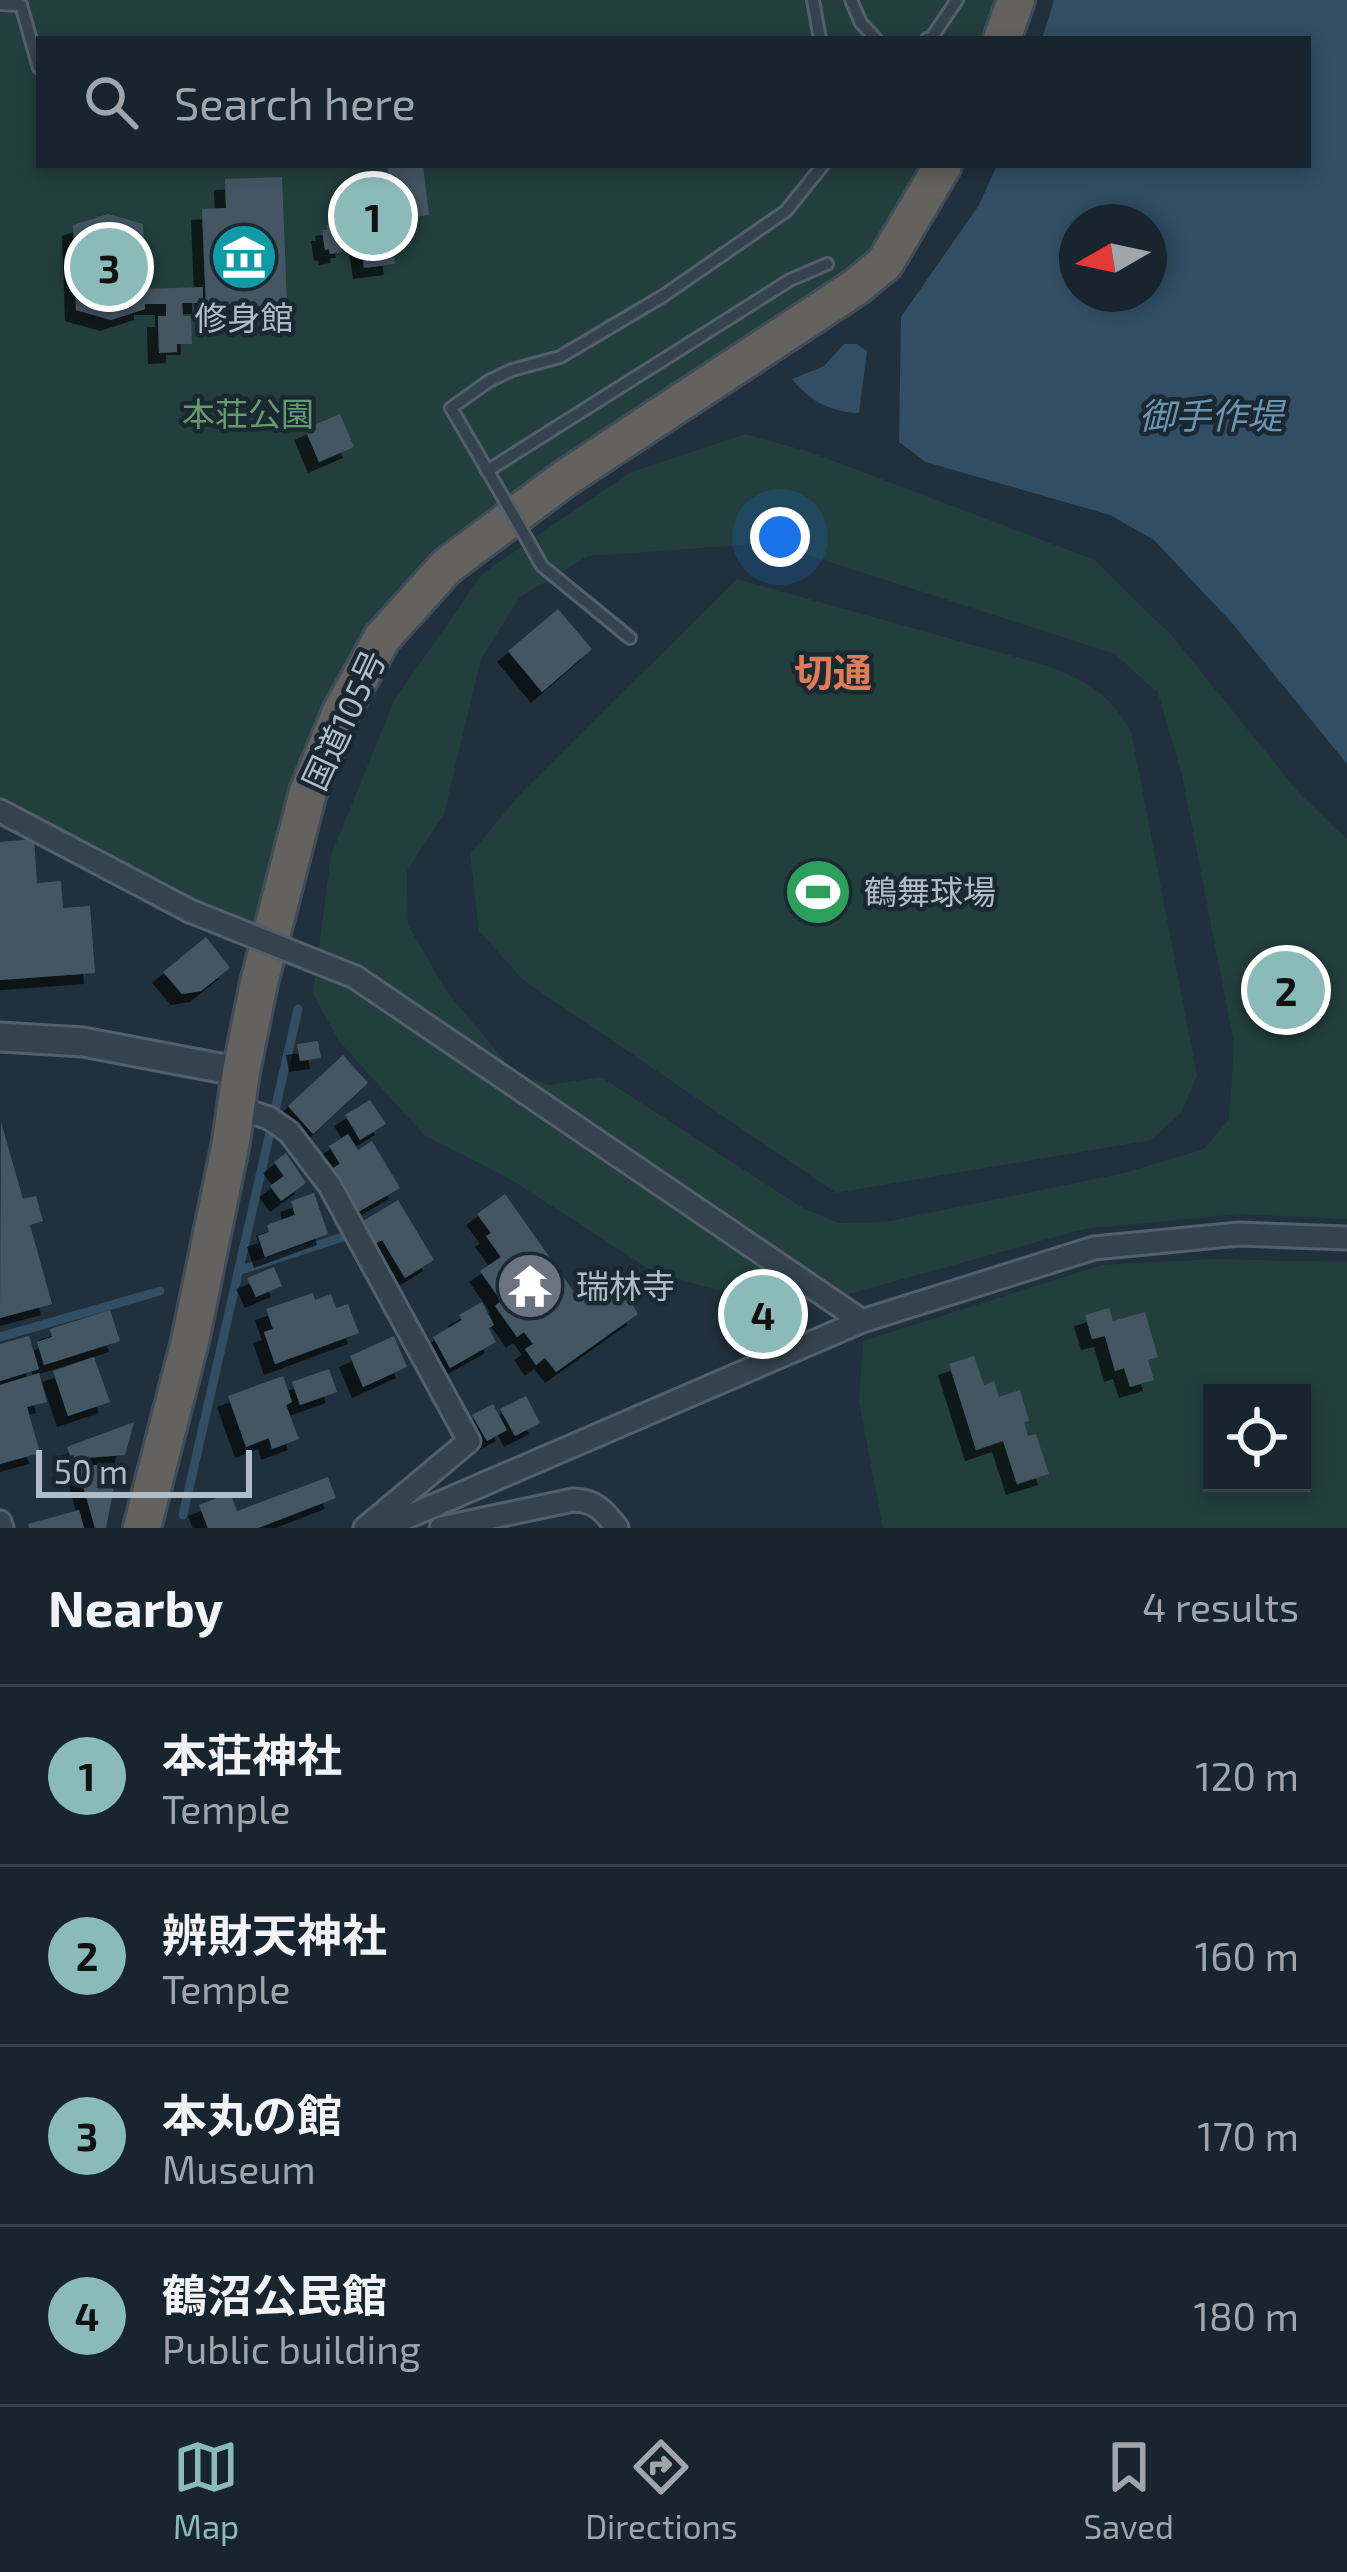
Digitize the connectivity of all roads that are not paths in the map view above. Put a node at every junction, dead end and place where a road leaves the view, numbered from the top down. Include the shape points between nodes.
1 (813, 0) edge
2 (850, 0) edge
3 (958, 0) edge
4 (1016, 0) edge
5 (0, 4) edge
6 (819, 36) edge
7 (873, 36) edge
8 (933, 36) edge
9 (1003, 36) edge
10 (36, 57) edge
11 (821, 168) edge
12 (941, 168) edge
13 (827, 264) dead end
14 (487, 471) junction
15 (630, 638) dead end
16 (0, 811) edge
17 (0, 1036) edge
18 (249, 1099) junction
19 (1347, 1238) edge
20 (862, 1321) junction
21 (142, 1528) edge
22 (365, 1528) edge
23 (382, 1528) edge
24 (441, 1528) edge
25 (617, 1528) edge

1 - 6 lane
2 - 7 lane
3 - 8 lane
4 - 9 highway
5 - 10 lane via 21,4
11 - 14 lane via 787,211 663,296 560,356 489,381 451,408
12 - 18 highway, 国道105号 via 885,263 547,491 447,566 382,638 308,793 260,983
13 - 14 lane
14 - 15 lane, bridge via 542,566
16 - 20 street, bridge via 190,911 356,977
17 - 18 street via 83,1042
18 - 21 highway, 国道105号
18 - 22 street via 289,1132 330,1186 470,1441
19 - 20 street via 1239,1234 1094,1248
20 - 23 street
24 - 25 street via 573,1499 602,1508

